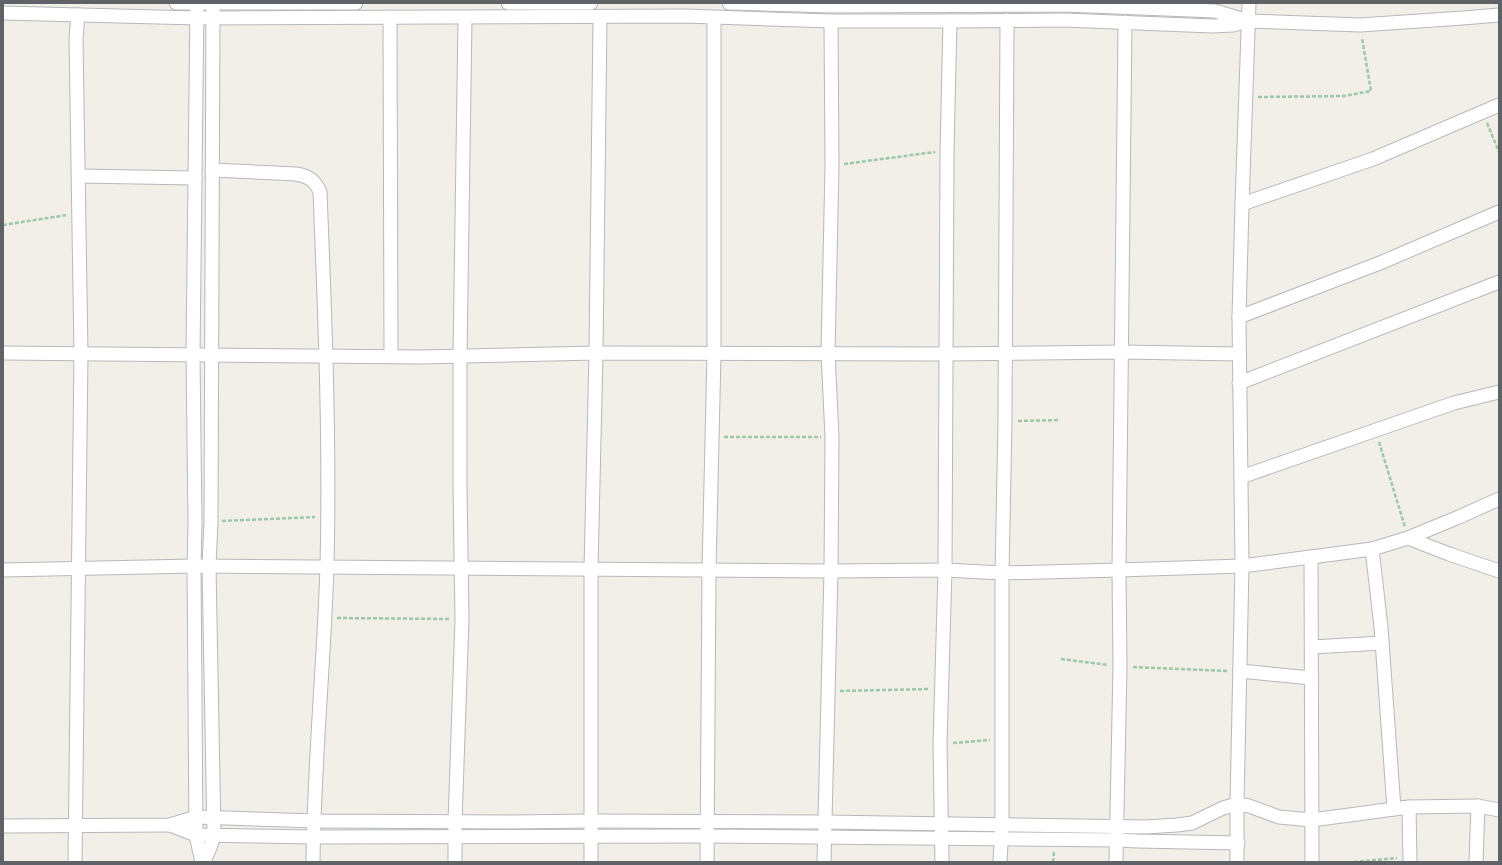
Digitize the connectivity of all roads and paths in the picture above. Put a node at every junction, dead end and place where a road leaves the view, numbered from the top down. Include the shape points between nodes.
1 (176, 3) edge
2 (197, 3) edge
3 (213, 3) edge
4 (326, 3) edge
5 (356, 3) edge
6 (508, 3) edge
7 (542, 3) edge
8 (591, 3) edge
9 (729, 3) edge
10 (1249, 3) edge
11 (775, 4) edge
12 (1010, 4) edge
13 (1065, 4) edge
14 (831, 5) edge
15 (954, 5) edge
16 (1126, 5) edge
17 (906, 7) junction
18 (3, 14) edge
19 (1499, 14) edge
20 (78, 15) junction
21 (390, 17) junction
22 (197, 18) junction
23 (214, 18) junction
24 (465, 18) junction
25 (543, 18) junction
26 (600, 18) junction
27 (714, 18) junction
28 (1007, 20) junction
29 (831, 21) junction
30 (906, 21) junction
31 (950, 21) junction
32 (1248, 21) junction
33 (1125, 22) junction
34 (1360, 25) junction
35 (1246, 97) junction
36 (1499, 105) edge
37 (1483, 113) junction
38 (947, 151) junction
39 (1499, 152) edge
40 (832, 166) junction
41 (212, 170) junction
42 (79, 176) junction
43 (195, 178) junction
44 (1242, 204) junction
45 (1499, 212) edge
46 (80, 213) junction
47 (3, 225) edge
48 (1499, 282) edge
49 (1239, 317) junction
50 (1122, 352) junction
51 (3, 353) edge
52 (596, 353) junction
53 (828, 353) junction
54 (1005, 353) junction
55 (81, 354) junction
56 (714, 354) junction
57 (945, 354) junction
58 (1239, 354) junction
59 (193, 355) junction
60 (211, 356) junction
61 (327, 356) junction
62 (391, 356) junction
63 (460, 356) junction
64 (1239, 383) junction
65 (1499, 392) edge
66 (1060, 420) dead end
67 (1005, 421) junction
68 (1375, 430) junction
69 (712, 437) junction
70 (832, 437) junction
71 (1241, 477) junction
72 (1499, 499) edge
73 (328, 516) junction
74 (211, 522) junction
75 (1408, 538) junction
76 (1372, 549) junction
77 (1311, 557) junction
78 (194, 566) junction
79 (209, 566) junction
80 (1242, 566) junction
81 (79, 568) junction
82 (327, 568) junction
83 (462, 568) junction
84 (591, 569) junction
85 (3, 570) edge
86 (709, 570) junction
87 (945, 570) junction
88 (1119, 570) junction
89 (831, 571) junction
90 (1499, 571) edge
91 (1002, 573) junction
92 (324, 618) junction
93 (462, 619) junction
94 (1382, 643) junction
95 (1312, 647) junction
96 (1060, 659) dead end
97 (1120, 666) junction
98 (1240, 671) junction
99 (1311, 678) junction
100 (942, 689) junction
101 (828, 691) junction
102 (1002, 739) junction
103 (940, 744) junction
104 (1237, 804) junction
105 (1478, 806) junction
106 (1409, 807) junction
107 (1394, 809) junction
108 (1499, 810) edge
109 (196, 817) junction
110 (213, 818) junction
111 (592, 820) junction
112 (1312, 820) junction
113 (314, 821) junction
114 (455, 822) junction
115 (708, 822) junction
116 (825, 822) junction
117 (942, 824) junction
118 (77, 825) junction
119 (170, 825) junction
120 (1002, 825) junction
121 (3, 826) edge
122 (1117, 826) junction
123 (196, 835) junction
124 (214, 835) junction
125 (455, 836) junction
126 (592, 836) junction
127 (707, 836) junction
128 (314, 837) junction
129 (825, 838) junction
130 (942, 839) junction
131 (1001, 839) junction
132 (1116, 840) junction
133 (1238, 843) junction
134 (1410, 859) edge
135 (76, 862) edge
136 (203, 862) edge
137 (313, 862) edge
138 (454, 862) edge
139 (591, 862) edge
140 (706, 862) edge
141 (824, 862) edge
142 (942, 862) edge
143 (1000, 862) edge
144 (1116, 862) edge
145 (1237, 862) edge
146 (1312, 862) edge
147 (1354, 862) edge
148 (1476, 862) edge

1 - 2 street
2 - 3 street
2 - 22 street
3 - 4 street
3 - 23 street
4 - 5 street
6 - 7 street
7 - 8 street
7 - 25 street
9 - 11 street
10 - 32 street
11 - 14 street
12 - 13 street
12 - 15 street
13 - 16 street
14 - 17 street
15 - 17 street
16 - 32 street via 1215,11
17 - 30 street
18 - 20 street
19 - 34 street
20 - 22 street
20 - 42 street via 76,38
21 - 23 street
21 - 24 street
21 - 62 street
22 - 23 street
22 - 43 street
23 - 41 street
24 - 25 street
24 - 63 street
25 - 26 street
26 - 27 street
26 - 52 street
27 - 29 street
27 - 56 street
28 - 31 street
28 - 33 street
28 - 54 street
29 - 30 street
29 - 40 street
30 - 31 street
31 - 38 street
32 - 33 street via 1212,26
32 - 34 street
32 - 35 street
33 - 50 street
34 - 35 path via 1371,91 1344,96
35 - 44 street
36 - 37 street
37 - 39 path
37 - 44 street via 1373,159
38 - 40 path
38 - 57 street
40 - 53 street
41 - 60 street
41 - 61 street via 296,174 315,182 320,192
42 - 43 street
42 - 46 street
43 - 59 street
44 - 49 street
45 - 49 street via 1380,263
46 - 47 path
46 - 55 street
48 - 64 street
49 - 58 street
50 - 54 street
50 - 58 street
50 - 88 street
51 - 55 street
52 - 56 street
52 - 63 street
52 - 84 street
53 - 56 street
53 - 57 street
53 - 70 street
54 - 57 street
54 - 67 street
55 - 59 street
55 - 81 street
56 - 69 street
57 - 87 street
58 - 64 street
59 - 60 street
59 - 78 street
60 - 61 street
60 - 74 street
61 - 62 street
61 - 73 street
62 - 63 street
63 - 83 street
64 - 71 street
65 - 68 street via 1454,403
66 - 67 path
67 - 91 street
68 - 71 street
68 - 75 path
69 - 70 path
69 - 86 street
70 - 89 street
71 - 80 street
72 - 75 street
73 - 74 path
73 - 82 street
74 - 79 street
75 - 76 street
75 - 90 street
76 - 77 street
76 - 94 street
77 - 80 street
77 - 95 street
78 - 79 street
78 - 81 street
78 - 109 street
79 - 82 street
79 - 110 street
80 - 88 street
80 - 98 street
81 - 85 street
81 - 118 street
82 - 83 street
82 - 92 street
83 - 84 street
83 - 93 street
84 - 86 street
84 - 111 street
86 - 89 street
86 - 115 street
87 - 89 street
87 - 91 street
87 - 100 street
88 - 91 street
88 - 97 street
89 - 101 street
91 - 102 street
92 - 93 path
92 - 113 street
93 - 114 street
94 - 95 street
94 - 107 street
95 - 99 street
96 - 97 path
97 - 98 path
97 - 122 street
98 - 99 street
98 - 104 street
99 - 112 street
100 - 101 path
100 - 103 street
101 - 116 street
102 - 103 path
102 - 120 street
103 - 117 street
104 - 112 street via 1279,817
104 - 122 street via 1192,823
104 - 133 street
105 - 106 street
105 - 108 street
105 - 148 street
106 - 107 street
106 - 134 street
107 - 112 street
109 - 110 street
109 - 119 street
109 - 123 street
110 - 113 street
110 - 124 street
111 - 114 street
111 - 115 street
111 - 126 street
112 - 146 street
113 - 114 street
113 - 128 street
114 - 125 street
115 - 116 street
115 - 127 street
116 - 117 street
116 - 129 street
117 - 120 street
117 - 130 street
118 - 119 street
118 - 121 street
118 - 135 street
119 - 123 street
120 - 122 street
120 - 131 street
122 - 132 street
123 - 124 street
123 - 136 street
124 - 128 street
124 - 136 street
125 - 126 street
125 - 128 street
125 - 138 street
126 - 127 street
126 - 139 street
127 - 129 street
127 - 140 street
128 - 137 street
129 - 130 street
129 - 141 street
130 - 131 street
130 - 142 street
131 - 132 street
131 - 143 street
132 - 133 street
132 - 144 street
133 - 145 street
134 - 147 path

